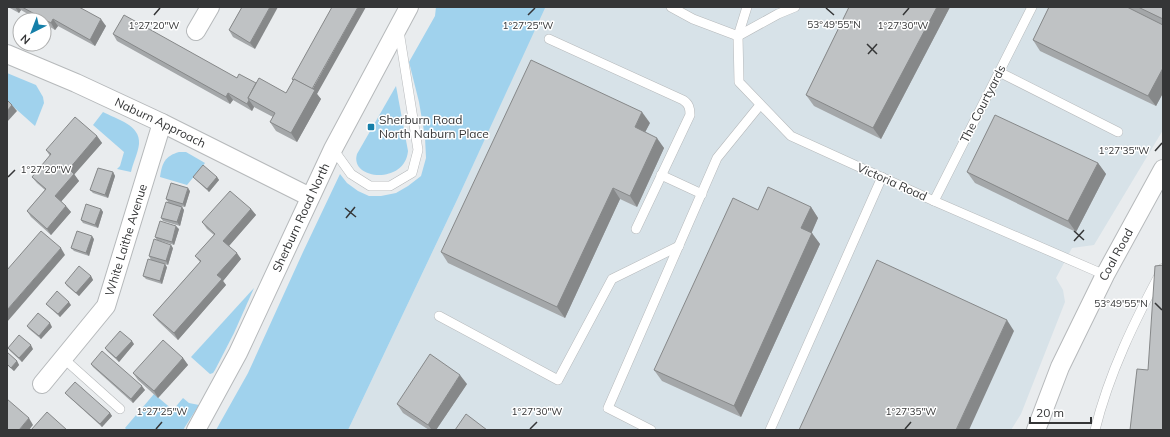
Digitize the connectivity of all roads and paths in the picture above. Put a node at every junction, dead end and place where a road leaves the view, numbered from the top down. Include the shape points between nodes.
1 (210, 7) edge
2 (409, 7) edge
3 (671, 7) edge
4 (747, 7) edge
5 (795, 7) edge
6 (1032, 7) edge
7 (398, 28) junction
8 (196, 31) dead end
9 (738, 36) junction
10 (550, 39) dead end
11 (7, 54) edge
12 (999, 72) junction
13 (760, 104) junction
14 (162, 123) junction
15 (1118, 132) dead end
16 (333, 149) junction
17 (1163, 169) edge
18 (661, 175) junction
19 (882, 177) junction
20 (702, 194) junction
21 (310, 197) junction
22 (934, 201) junction
23 (636, 229) dead end
24 (679, 246) junction
25 (1163, 268) edge
26 (1105, 276) junction
27 (439, 316) dead end
28 (63, 358) junction
29 (42, 384) dead end
30 (120, 409) dead end
31 (196, 430) edge
32 (651, 430) edge
33 (770, 430) edge
34 (1036, 430) edge
35 (1095, 430) edge

1 - 8 street
2 - 7 street, Sherburn Road North
3 - 9 lane
4 - 9 lane, Victoria Road
5 - 9 lane
6 - 12 lane, The Courtyards
7 - 16 street, Sherburn Road North
7 - 16 lane via 418,150 412,172 390,186 370,186 351,174
9 - 13 lane, Victoria Road via 739,82
10 - 18 lane via 687,103 690,115
11 - 14 street, Naburn Approach
12 - 15 lane
12 - 22 lane, The Courtyards
13 - 19 lane, Victoria Road via 791,136
13 - 20 lane via 717,158
14 - 21 street, Naburn Approach
14 - 28 street, White Laithe Avenue via 106,306
16 - 21 street, Sherburn Road North
17 - 26 street, Coal Road
18 - 20 lane
18 - 23 lane
19 - 22 lane, Victoria Road
19 - 33 lane
20 - 24 lane
21 - 31 street, Sherburn Road North via 238,353
22 - 26 lane, Victoria Road
24 - 27 lane via 612,279 558,380
24 - 32 lane via 608,408
25 - 35 lane via 1126,340 1109,381
26 - 34 street, Coal Road via 1060,367
28 - 29 street, White Laithe Avenue
28 - 30 lane

